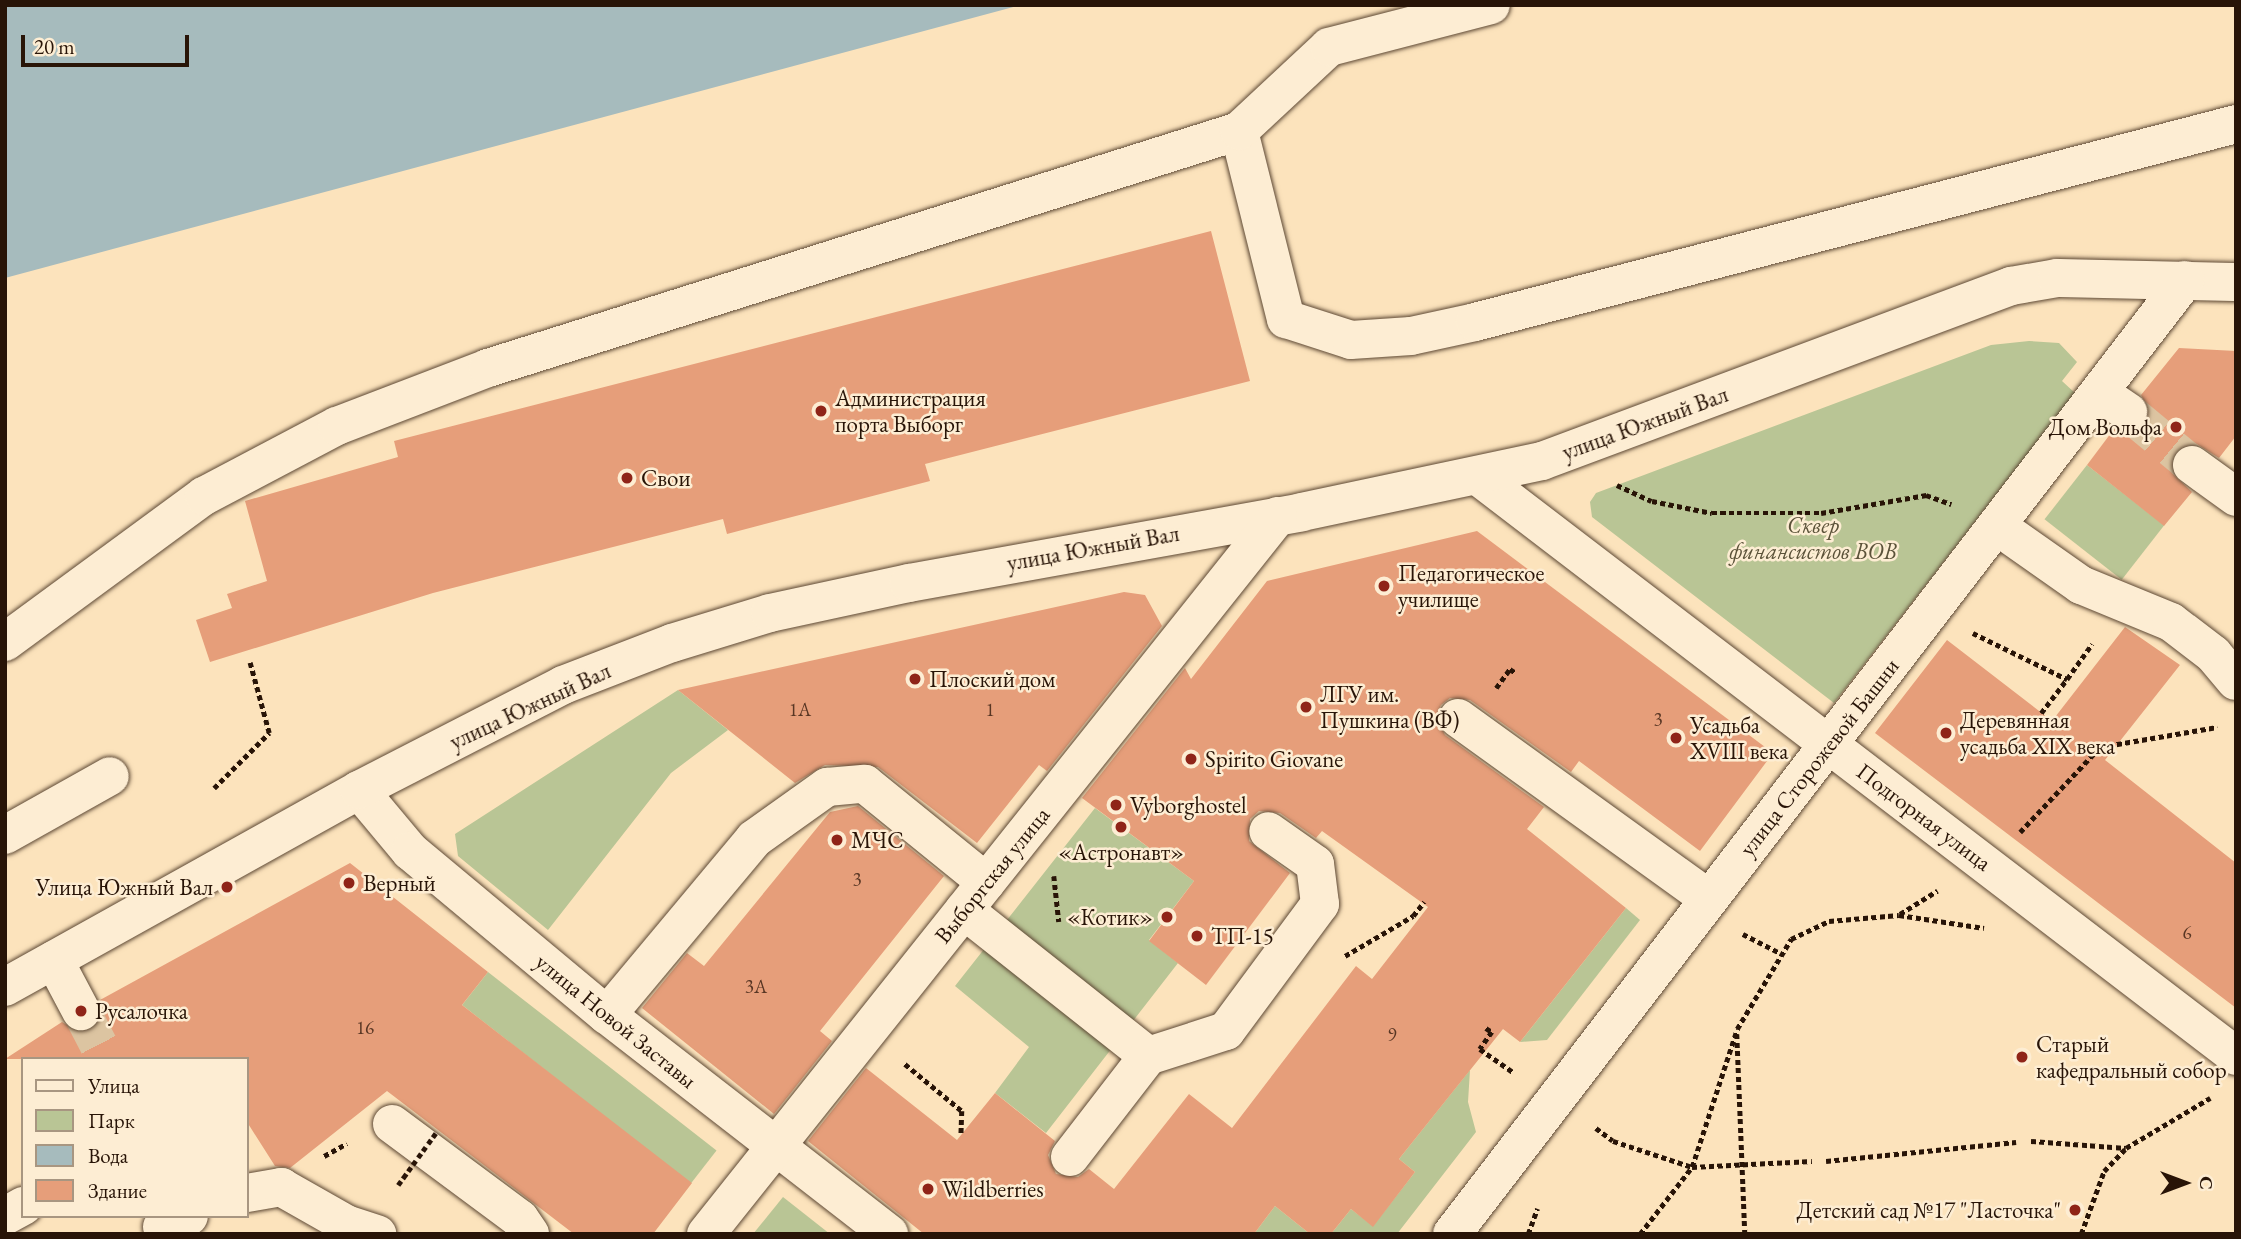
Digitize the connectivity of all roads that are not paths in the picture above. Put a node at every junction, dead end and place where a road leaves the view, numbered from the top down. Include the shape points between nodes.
1 (1491, 5) edge
2 (2236, 124) edge
3 (1239, 131) junction
4 (2185, 280) junction
5 (2236, 282) edge
6 (2192, 465) tunnel mouth
7 (1479, 477) junction
8 (2236, 497) edge
9 (1278, 516) junction
10 (1997, 526) junction
11 (5, 642) edge
12 (2236, 681) edge
13 (1458, 718) dead end
14 (1828, 744) junction
15 (110, 776) dead end
16 (359, 790) junction
17 (1268, 831) dead end
18 (5, 835) edge
19 (975, 896) junction
20 (1709, 899) junction
21 (54, 960) junction
22 (5, 987) edge
23 (81, 1011) tunnel mouth
24 (607, 1015) junction
25 (1148, 1056) junction
26 (2236, 1056) edge
27 (391, 1124) dead end
28 (776, 1147) junction
29 (1070, 1157) dead end
30 (248, 1193) edge
31 (21, 1207) edge
32 (5, 1216) edge
33 (377, 1234) edge
34 (530, 1234) edge
35 (706, 1234) edge
36 (889, 1234) edge
37 (1452, 1234) edge

1 - 3 street via 1329,47
2 - 3 street via 1475,322 1410,337 1352,340 1286,319
3 - 11 street via 488,368 337,426 204,496
4 - 5 street, улица Южный Вал
4 - 7 street, улица Южный Вал via 2057,278 2011,286 1542,461
4 - 10 street, улица Сторожевой Башни via 2114,402
6 - 8 street
7 - 9 street, улица Южный Вал
7 - 14 street, Подгорная улица
9 - 16 street, улица Южный Вал via 1104,544 770,613 563,684
9 - 19 street, Выборгская улица
10 - 12 street via 2081,585 2171,622 2213,654
10 - 14 street, улица Сторожевой Башни
13 - 20 street
14 - 20 street, улица Сторожевой Башни
14 - 26 street, Подгорная улица
15 - 18 street
16 - 21 street, улица Южный Вал
16 - 24 street, улица Новой Заставы via 410,851
17 - 25 street via 1315,864 1320,904 1226,1031
19 - 24 street via 865,784 827,787 754,839
19 - 25 street
19 - 28 street, Выборгская улица
20 - 37 street, улица Сторожевой Башни
21 - 22 street, улица Южный Вал
21 - 23 street
24 - 28 street, улица Новой Заставы
25 - 29 street
27 - 34 street via 520,1219
28 - 35 street, Выборгская улица
28 - 36 street, улица Новой Заставы
30 - 33 street via 281,1187 345,1224
31 - 32 street

